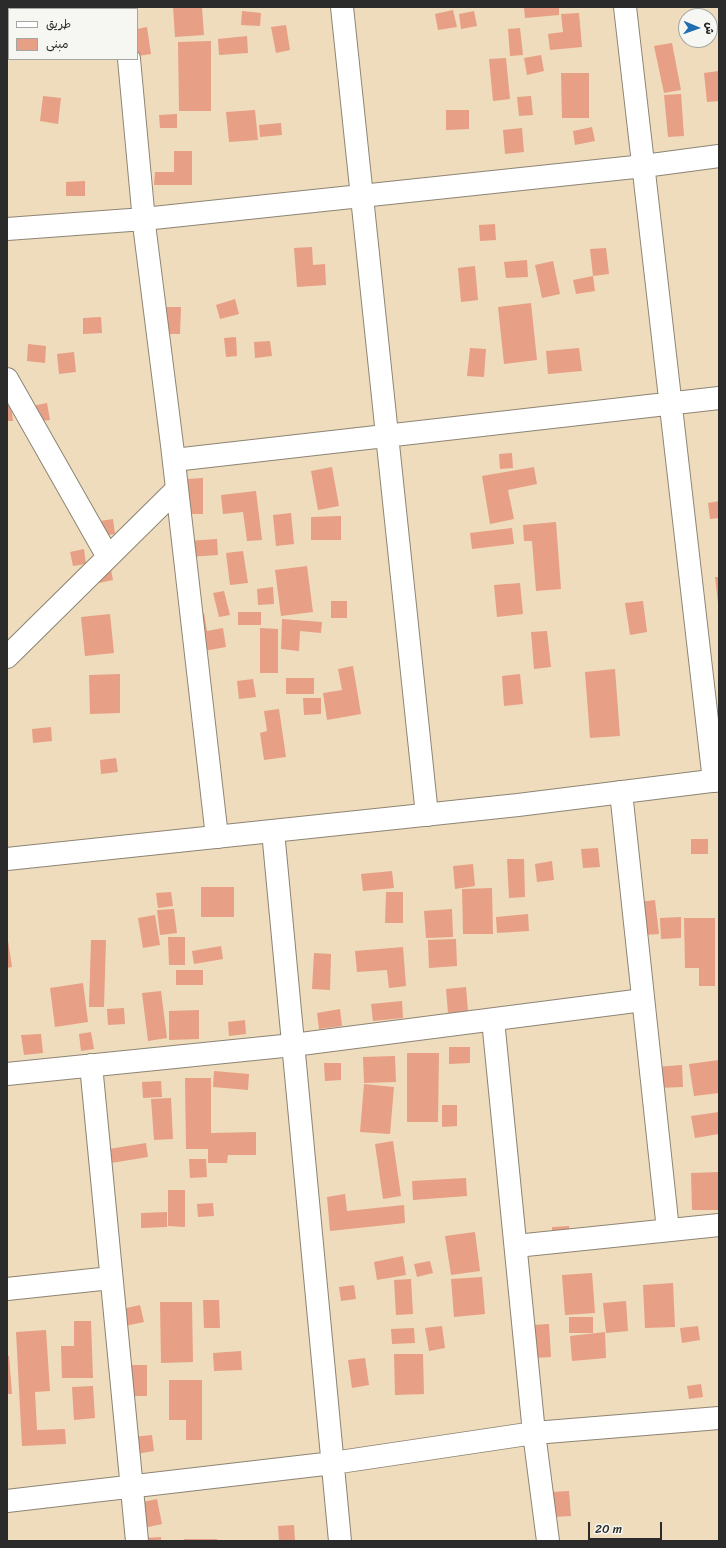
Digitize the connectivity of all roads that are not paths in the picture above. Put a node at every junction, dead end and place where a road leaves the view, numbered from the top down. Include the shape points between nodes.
1 (342, 7) edge
2 (626, 7) edge
3 (129, 60) edge
4 (719, 156) edge
5 (644, 166) junction
6 (362, 196) junction
7 (144, 218) junction
8 (7, 229) edge
9 (7, 379) edge
10 (719, 398) edge
11 (671, 404) junction
12 (387, 436) junction
13 (174, 460) junction
14 (177, 489) junction
15 (108, 557) junction
16 (7, 657) edge
17 (716, 780) edge
18 (620, 792) junction
19 (427, 815) junction
20 (273, 831) junction
21 (217, 837) junction
22 (7, 859) edge
23 (643, 1000) junction
24 (493, 1020) junction
25 (294, 1045) junction
26 (91, 1065) junction
27 (7, 1074) edge
28 (719, 1225) edge
29 (668, 1230) junction
30 (516, 1246) junction
31 (111, 1278) junction
32 (7, 1289) edge
33 (719, 1418) edge
34 (534, 1433) junction
35 (333, 1462) junction
36 (131, 1486) junction
37 (7, 1501) edge
38 (137, 1541) edge
39 (340, 1541) edge
40 (548, 1541) edge

1 - 6 street
2 - 5 street
3 - 7 street
4 - 5 street
5 - 6 street
5 - 11 street
6 - 7 street
6 - 12 street
7 - 8 street
7 - 13 street
9 - 15 street
10 - 11 street
11 - 12 street
11 - 17 street
12 - 13 street
12 - 19 street
13 - 14 street
14 - 15 street
14 - 21 street
15 - 16 street
17 - 18 street
18 - 19 street
18 - 23 street
19 - 20 street
20 - 21 street
20 - 25 street
21 - 22 street
23 - 24 street
23 - 29 street
24 - 25 street
24 - 30 street
25 - 26 street
25 - 35 street
26 - 27 street
26 - 31 street
28 - 29 street
29 - 30 street
30 - 34 street
31 - 32 street
31 - 36 street
33 - 34 street
34 - 35 street
34 - 40 street
35 - 36 street
35 - 39 street
36 - 37 street
36 - 38 street

